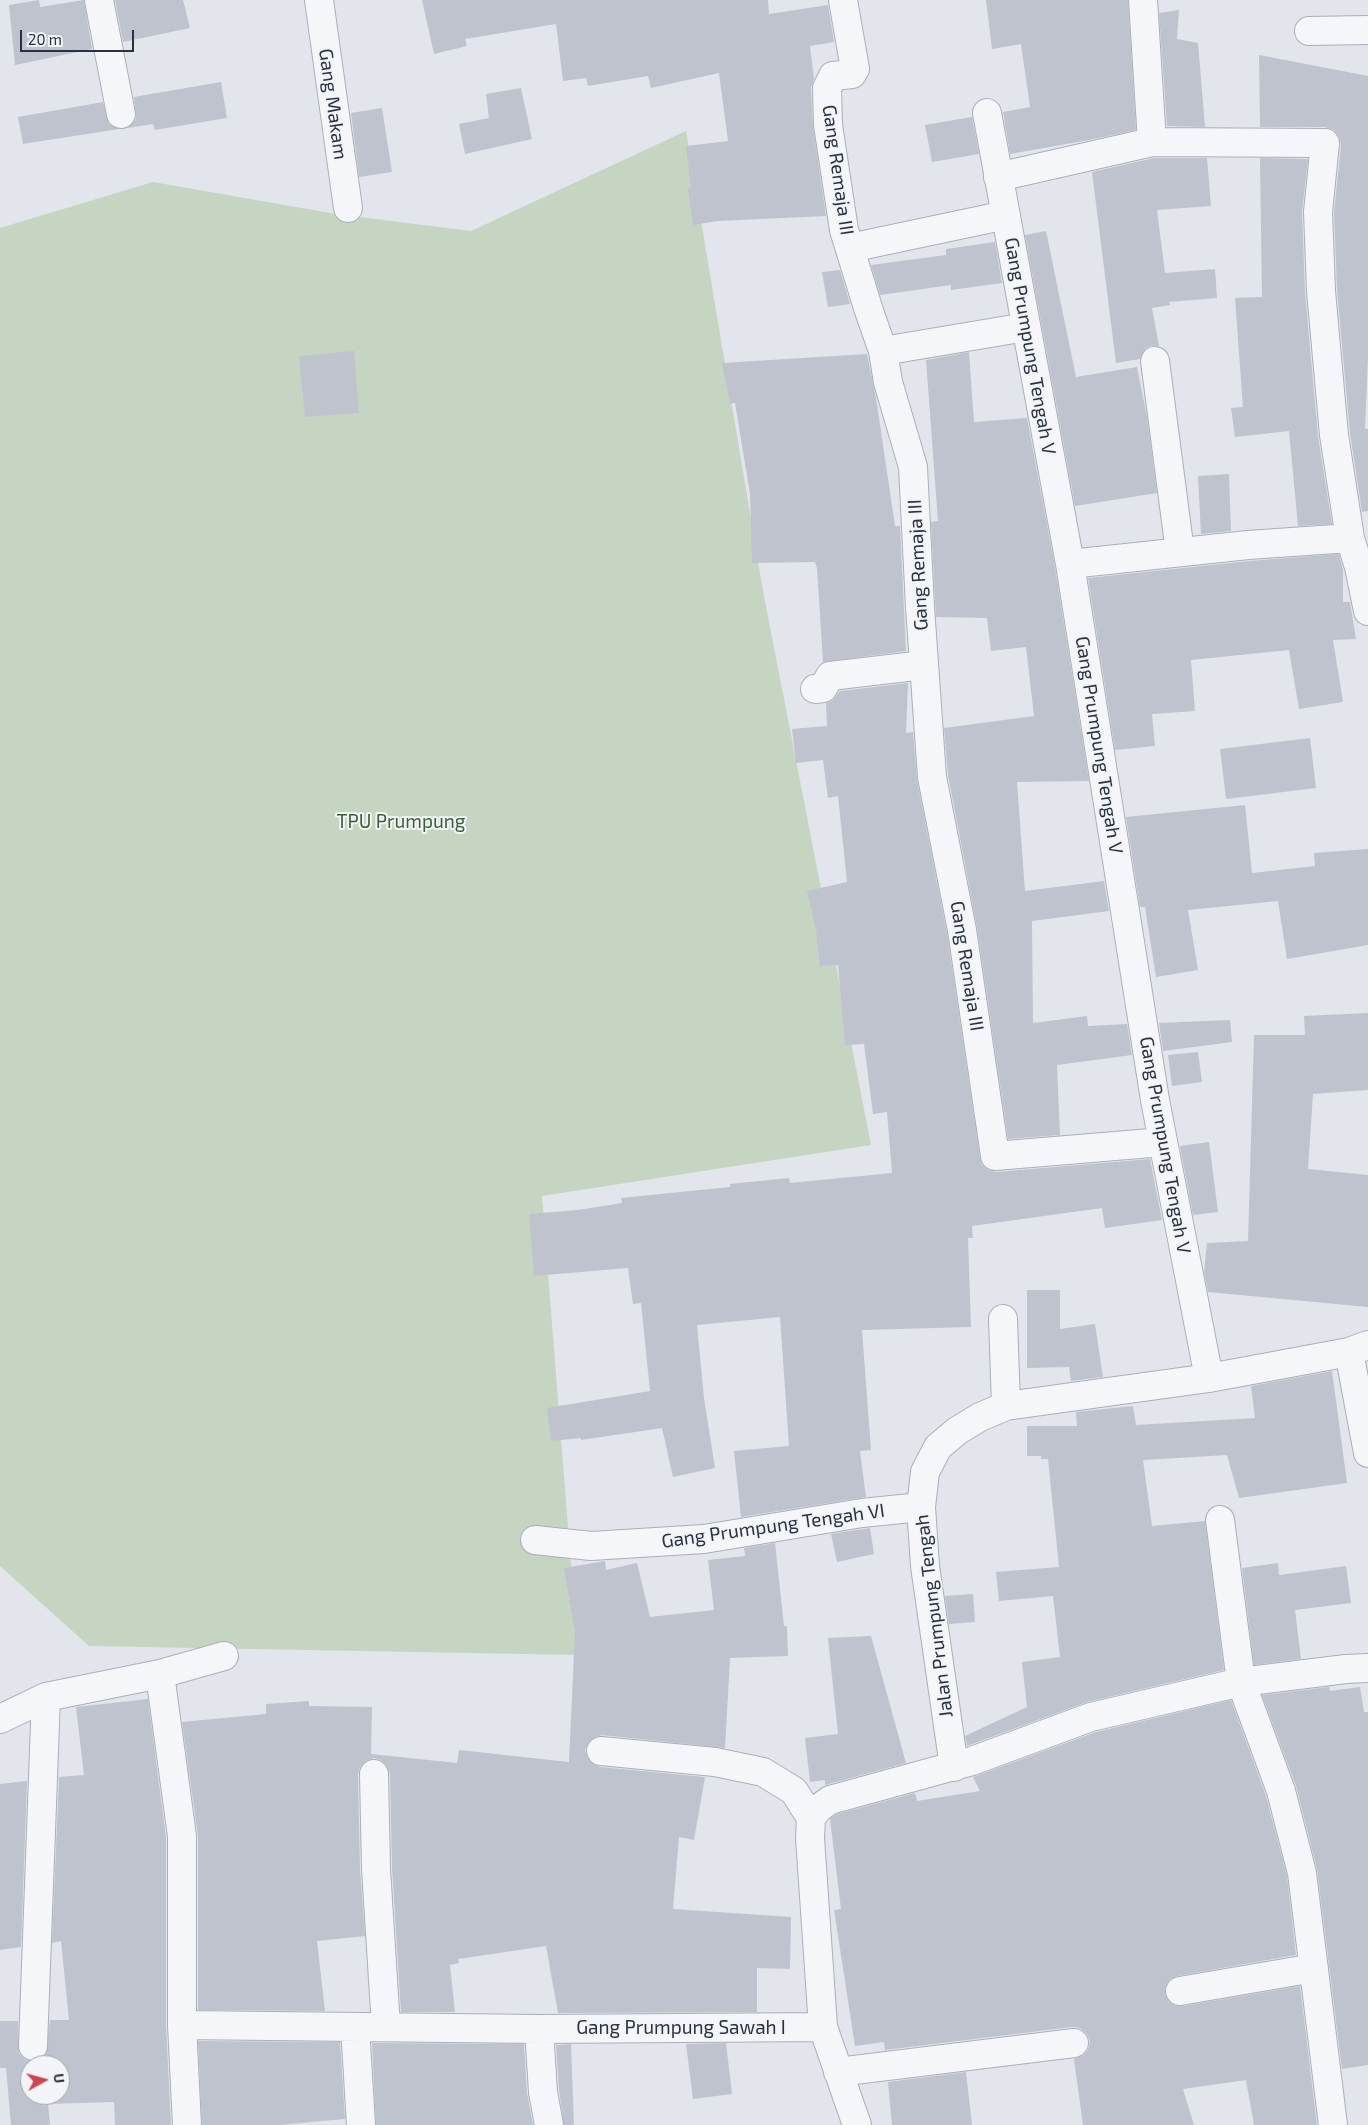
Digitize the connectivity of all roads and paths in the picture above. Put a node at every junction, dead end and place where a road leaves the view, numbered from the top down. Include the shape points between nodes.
1 (99, 0) edge
2 (319, 0) edge
3 (843, 0) edge
4 (1143, 0) edge
5 (1368, 30) edge
6 (1309, 31) dead end
7 (987, 113) dead end
8 (121, 114) dead end
9 (1152, 142) junction
10 (998, 177) junction
11 (348, 208) dead end
12 (1006, 215) junction
13 (850, 248) junction
14 (1026, 327) junction
15 (883, 351) junction
16 (1155, 361) dead end
17 (1355, 525) edge
18 (1180, 552) junction
19 (1070, 564) junction
20 (1368, 611) edge
21 (924, 665) junction
22 (815, 688) dead end
23 (1163, 1142) junction
24 (1003, 1319) dead end
25 (1358, 1348) edge
26 (1209, 1378) junction
27 (1006, 1406) junction
28 (1368, 1453) edge
29 (921, 1507) junction
30 (1220, 1520) dead end
31 (535, 1540) dead end
32 (224, 1656) dead end
33 (1368, 1668) edge
34 (160, 1674) junction
35 (1241, 1682) junction
36 (46, 1697) junction
37 (0, 1719) edge
38 (601, 1751) dead end
39 (954, 1767) junction
40 (374, 1774) dead end
41 (811, 1818) junction
42 (1314, 1968) junction
43 (1180, 1991) dead end
44 (182, 2025) junction
45 (355, 2027) junction
46 (386, 2027) junction
47 (823, 2027) junction
48 (539, 2029) junction
49 (1074, 2043) dead end
50 (33, 2046) dead end
51 (838, 2072) junction
52 (187, 2125) edge
53 (361, 2125) edge
54 (549, 2125) edge
55 (857, 2125) edge
56 (1333, 2125) edge

1 - 8 street
2 - 11 street, Gang Makam
3 - 13 street, Gang Remaja III via 855,69 852,74 833,76 827,88 827,108 843,221
4 - 9 street
5 - 6 street
7 - 10 street, Gang Prumpung Tengah V
9 - 10 street
9 - 17 street via 1325,142 1318,212 1321,290 1334,435
10 - 12 street, Gang Prumpung Tengah V
12 - 13 street
12 - 14 street, Gang Prumpung Tengah V
13 - 15 street, Gang Remaja III
14 - 15 street
14 - 19 street, Gang Prumpung Tengah V
15 - 21 street, Gang Remaja III via 888,382 913,467
16 - 18 street
17 - 18 street via 1248,545
17 - 20 street
18 - 19 street
19 - 23 street, Gang Prumpung Tengah V
21 - 22 street via 830,676 823,688
21 - 23 street, Gang Remaja III via 932,776 962,930 995,1156
23 - 26 street, Gang Prumpung Tengah V
24 - 27 street
25 - 26 street, Jalan Prumpung Tengah
25 - 28 street
26 - 27 street, Jalan Prumpung Tengah
27 - 29 street, Jalan Prumpung Tengah via 980,1417 938,1447 926,1472
29 - 31 street, Gang Prumpung Tengah VI via 862,1513 704,1539 592,1546
29 - 39 street, Jalan Prumpung Tengah via 925,1566
30 - 35 street
32 - 34 street
33 - 35 street
34 - 36 street
34 - 44 street via 182,1836
35 - 39 street via 1091,1717
35 - 42 street via 1280,1791 1302,1873
36 - 37 street
36 - 50 street
38 - 41 street via 715,1762 763,1772 794,1791
39 - 41 street via 830,1800
40 - 46 street via 376,1869
41 - 47 street
42 - 43 street
42 - 56 street
44 - 45 street, Gang Prumpung Sawah I
44 - 52 street
45 - 46 street, Gang Prumpung Sawah I
45 - 53 street
46 - 48 street, Gang Prumpung Sawah I
47 - 48 street, Gang Prumpung Sawah I
47 - 51 street
48 - 54 street via 543,2092
49 - 51 street
51 - 55 street

